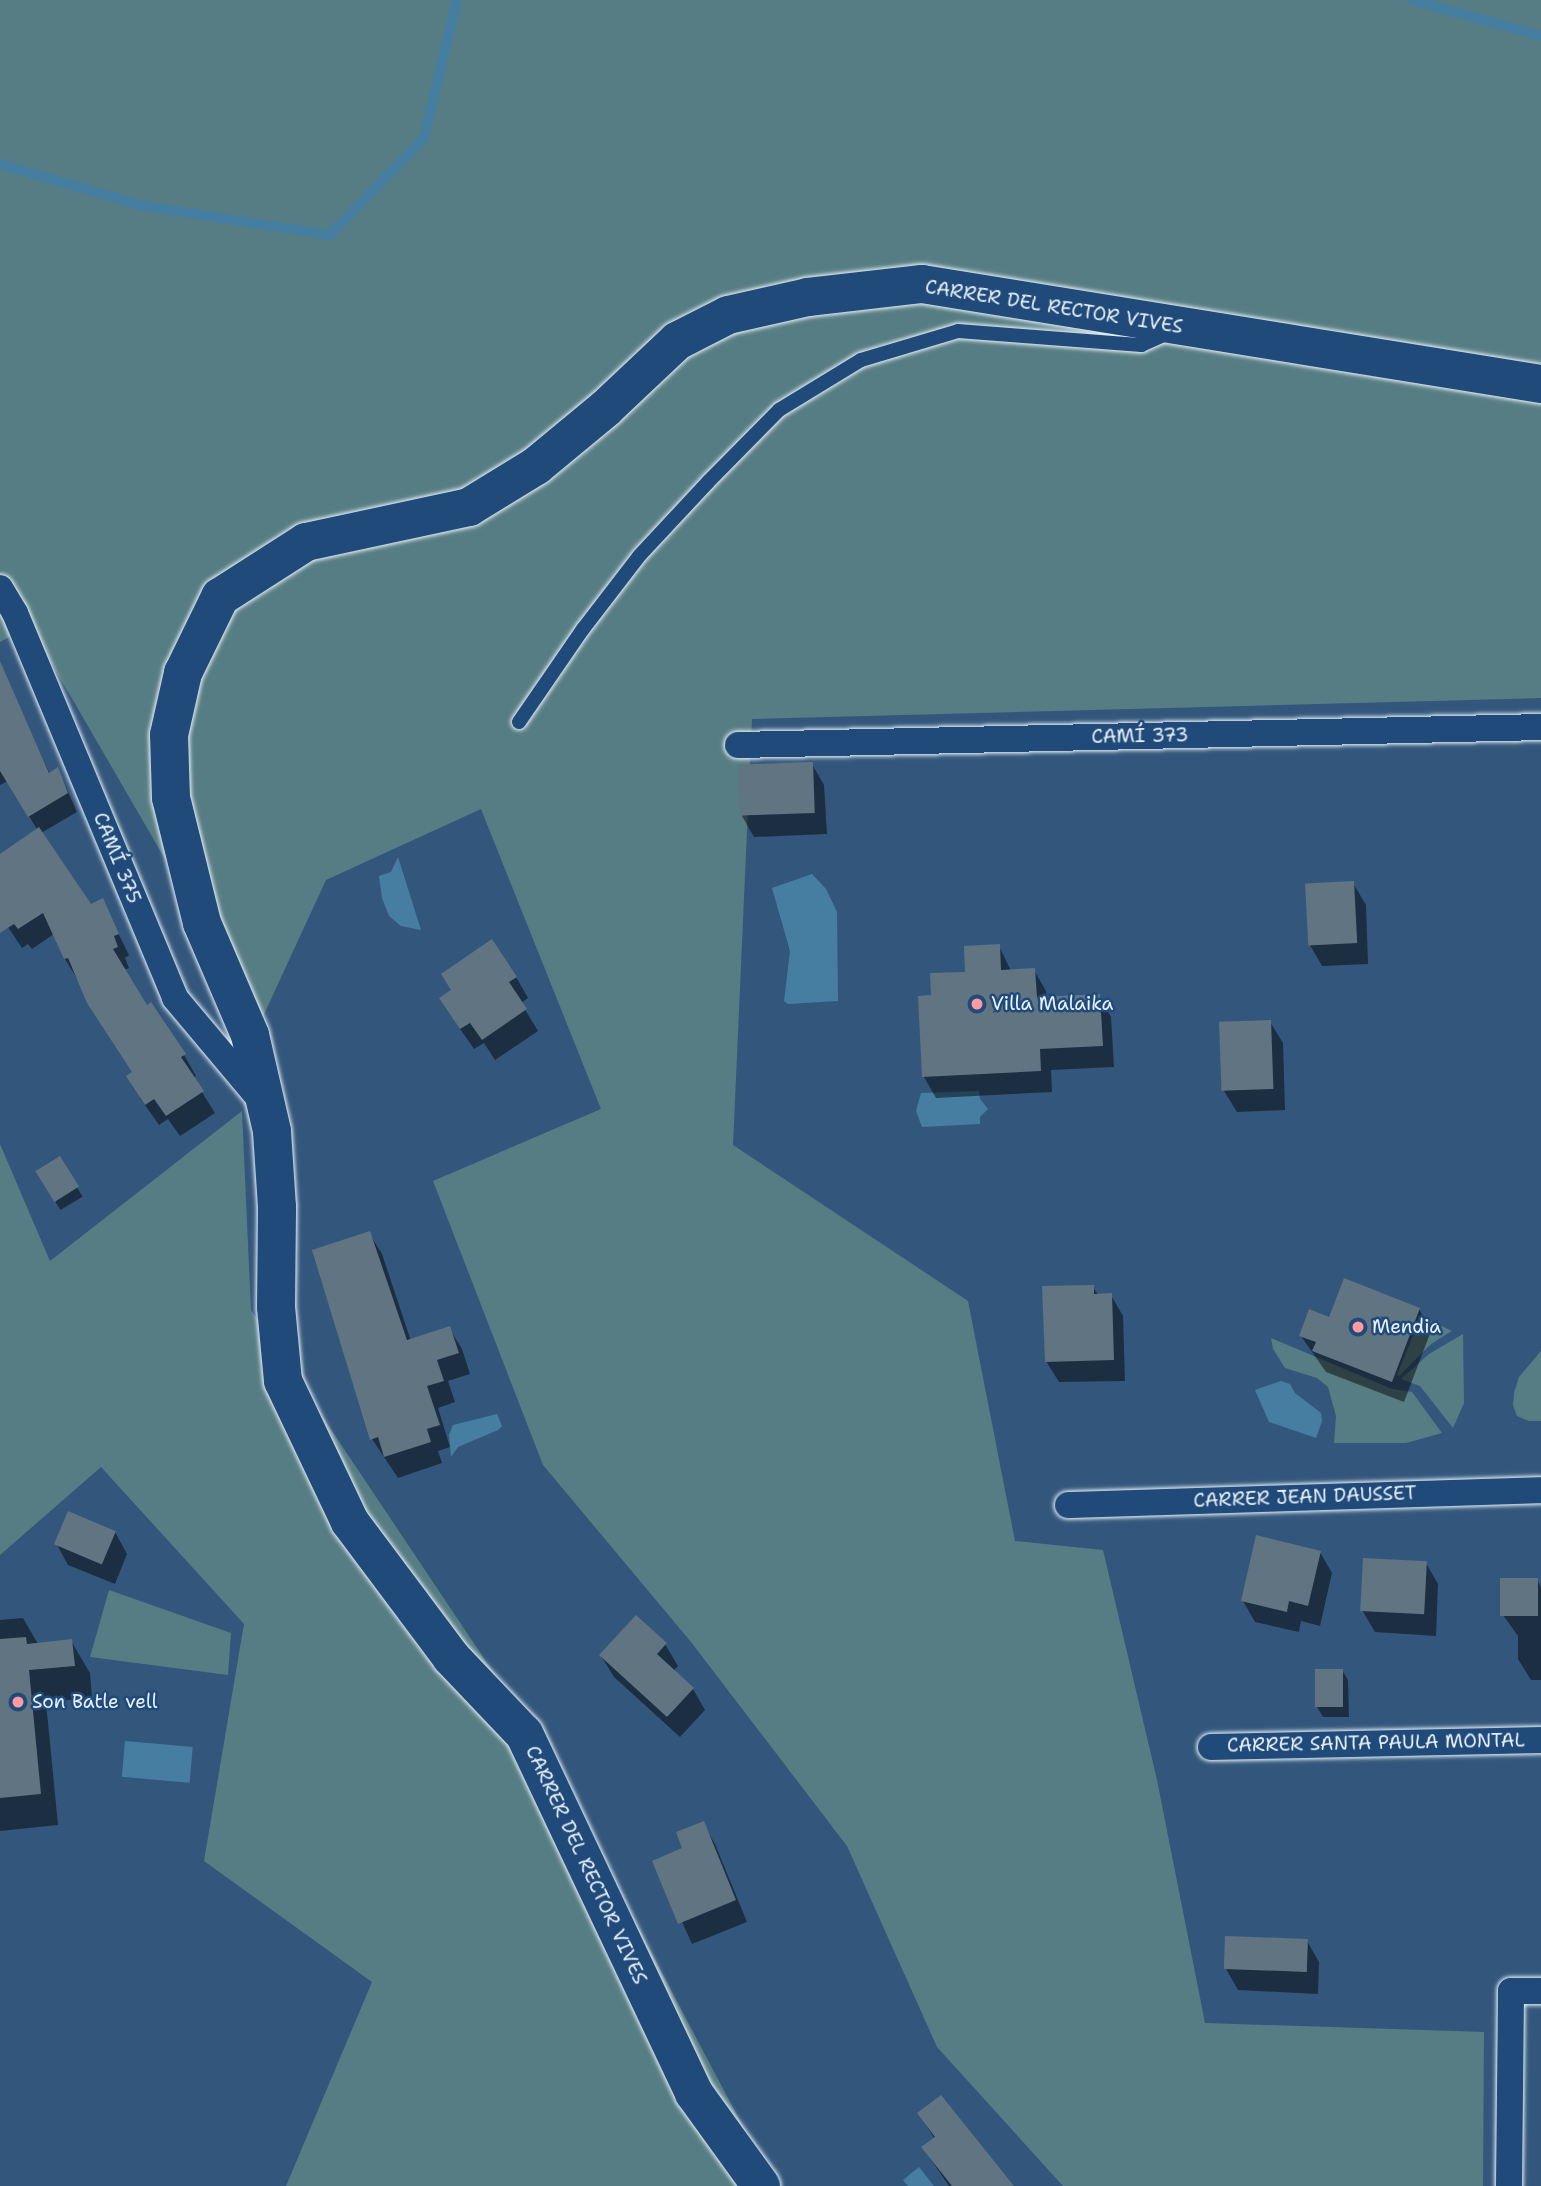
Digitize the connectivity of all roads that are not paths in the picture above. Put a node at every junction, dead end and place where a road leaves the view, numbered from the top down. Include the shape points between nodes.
1 (1182, 327) junction
2 (1541, 384) edge
3 (0, 588) edge
4 (519, 722) dead end
5 (1541, 727) edge
6 (738, 745) dead end
7 (266, 1107) junction
8 (1541, 1490) edge
9 (1068, 1505) dead end
10 (1541, 1740) edge
11 (1211, 1747) dead end
12 (1541, 1991) edge
13 (761, 2186) edge
14 (1509, 2186) edge

1 - 2 street, CARRER DEL RECTOR VIVES
1 - 4 lane via 1141,345 958,331 861,360 779,410 708,482 640,555
1 - 7 street, CARRER DEL RECTOR VIVES via 922,285 808,297 728,315 677,341 546,457 469,507 306,541 220,597 183,673 169,735 171,799 202,923 250,1035
3 - 7 street, CAMÍ 375 via 15,612 175,998
5 - 6 street, CAMÍ 373
7 - 13 street, CARRER DEL RECTOR VIVES via 272,1130 276,1307 283,1381 351,1522 451,1657 524,1734 694,2093
8 - 9 street, CARRER JEAN DAUSSET
10 - 11 street, CARRER SANTA PAULA MONTAL
12 - 14 street via 1511,1991

